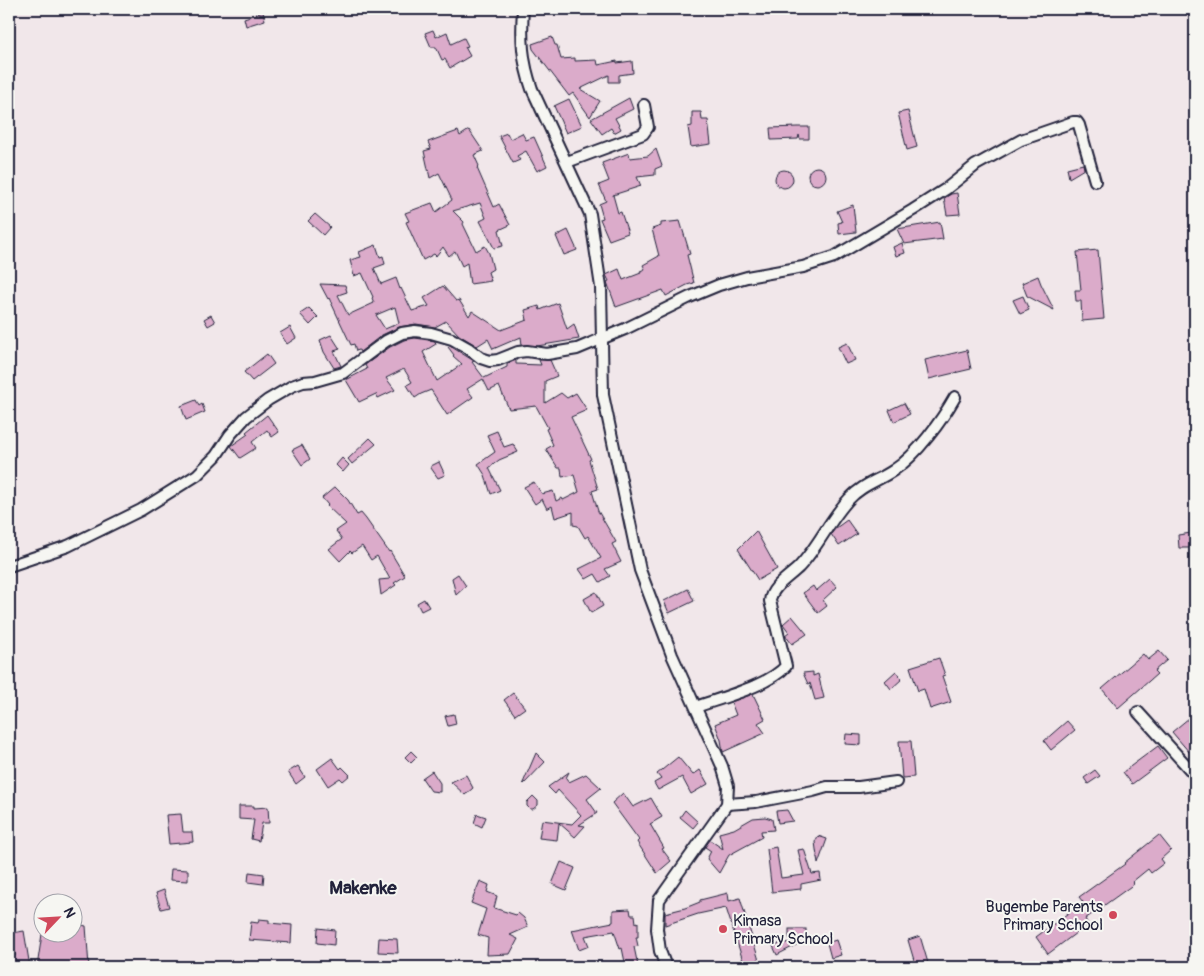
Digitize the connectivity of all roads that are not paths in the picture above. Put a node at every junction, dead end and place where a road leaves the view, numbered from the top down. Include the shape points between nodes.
1 (524, 9) edge
2 (644, 105) dead end
3 (567, 162) junction
4 (1095, 181) dead end
5 (601, 339) junction
6 (955, 397) dead end
7 (9, 566) edge
8 (696, 707) junction
9 (1138, 712) dead end
10 (1195, 774) edge
11 (896, 782) dead end
12 (727, 804) junction
13 (666, 967) edge

1 - 3 street via 522,51 525,70
2 - 3 street via 648,127 643,134
3 - 5 street via 590,214 601,287
4 - 5 street via 1079,125 1073,122 1021,140 976,165 938,194 834,257 804,267 719,285
5 - 7 street via 577,349 547,354 518,352 490,361 452,339 431,332 402,333 343,373 303,382 268,400 246,417 197,475 141,510 68,546
5 - 8 street via 603,395 640,570 672,655
6 - 8 street via 944,416 906,461 864,486 848,500 804,562 770,595 786,666 769,680
8 - 12 street via 722,766 728,786
9 - 10 street
11 - 12 street via 827,786 756,802
12 - 13 street via 659,900 657,929

